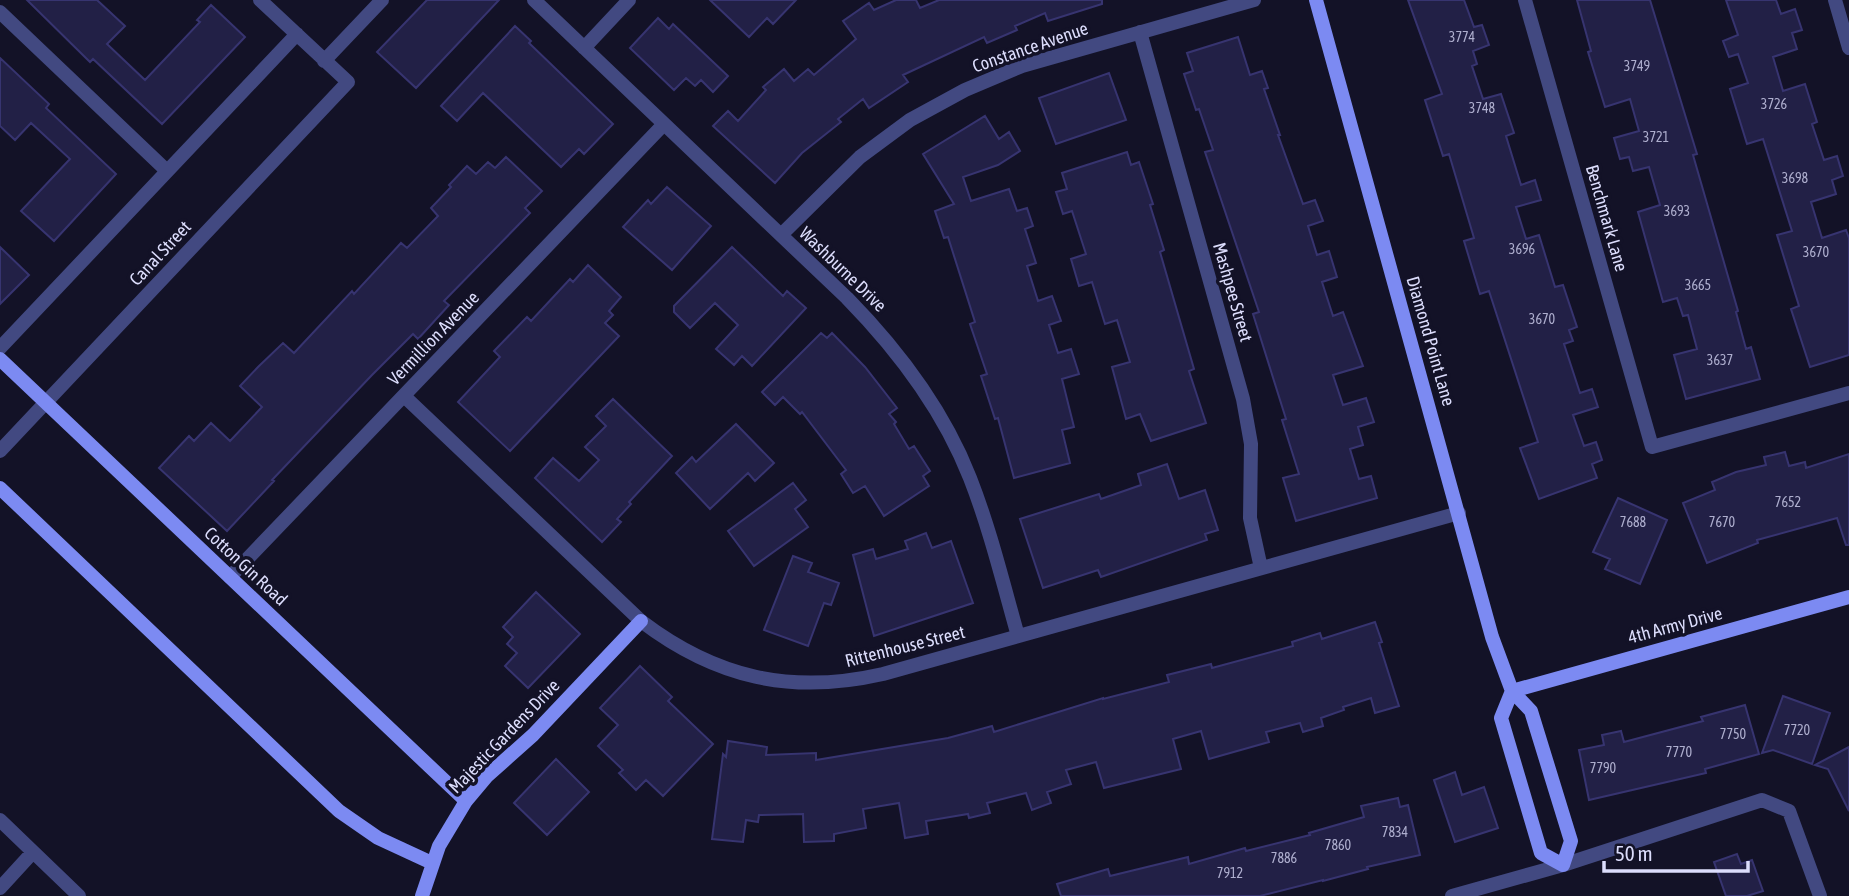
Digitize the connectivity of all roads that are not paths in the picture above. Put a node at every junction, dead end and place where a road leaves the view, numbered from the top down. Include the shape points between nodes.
1 (260, 0) edge
2 (382, 0) edge
3 (534, 0) edge
4 (629, 0) edge
5 (1254, 0) edge
6 (1316, 0) edge
7 (1525, 0) edge
8 (1836, 0) edge
9 (0, 12) edge
10 (1140, 32) junction
11 (297, 34) junction
12 (584, 48) junction
13 (1849, 48) edge
14 (324, 61) junction
15 (664, 124) junction
16 (167, 171) junction
17 (781, 235) junction
18 (0, 348) edge
19 (0, 359) edge
20 (1849, 393) edge
21 (404, 396) junction
22 (46, 402) junction
23 (0, 451) edge
24 (0, 488) edge
25 (1459, 513) junction
26 (1261, 568) junction
27 (230, 578) junction
28 (1849, 597) edge
29 (641, 621) junction
30 (1018, 636) junction
31 (1512, 691) junction
32 (466, 801) junction
33 (0, 820) edge
34 (33, 852) junction
35 (432, 863) junction
36 (1563, 864) junction
37 (0, 888) edge
38 (79, 896) edge
39 (422, 896) edge
40 (1452, 896) edge
41 (1820, 896) edge

1 - 11 street
2 - 14 street
3 - 12 street, Washburne Drive
4 - 12 street
5 - 10 street, Constance Avenue
6 - 25 street, Diamond Point Lane
7 - 20 street, Benchmark Lane via 1652,447
8 - 13 street
9 - 16 street
10 - 17 street, Constance Avenue via 1022,66 937,104 860,157
10 - 26 street, Mashpee Street via 1245,408 1251,444 1250,518
11 - 14 street
11 - 16 street
12 - 15 street, Washburne Drive
14 - 22 street, Canal Street via 348,82
15 - 17 street, Washburne Drive
15 - 21 street, Vermillion Avenue
16 - 18 street
17 - 30 street, Washburne Drive via 869,320 936,411 980,504
19 - 22 street, Cotton Gin Road
21 - 27 street, Vermillion Avenue
21 - 29 street, Rittenhouse Street
22 - 23 street, Canal Street
22 - 27 street, Cotton Gin Road
24 - 35 street via 339,811 378,838
25 - 26 street, Rittenhouse Street
25 - 31 street, Diamond Point Lane via 1492,637
26 - 30 street, Rittenhouse Street
27 - 32 street, Cotton Gin Road
28 - 31 street, 4th Army Drive
29 - 30 street, Rittenhouse Street via 679,648 721,668 766,680 813,684 883,674
29 - 32 street, Majestic Gardens Drive
31 - 36 street, Diamond Point Lane via 1531,711 1571,841
31 - 36 street via 1501,718 1541,853
32 - 35 street, Majestic Gardens Drive
33 - 34 street
34 - 37 street
34 - 38 street
35 - 39 street, Majestic Gardens Drive
36 - 40 street
36 - 41 street via 1762,800 1789,811

